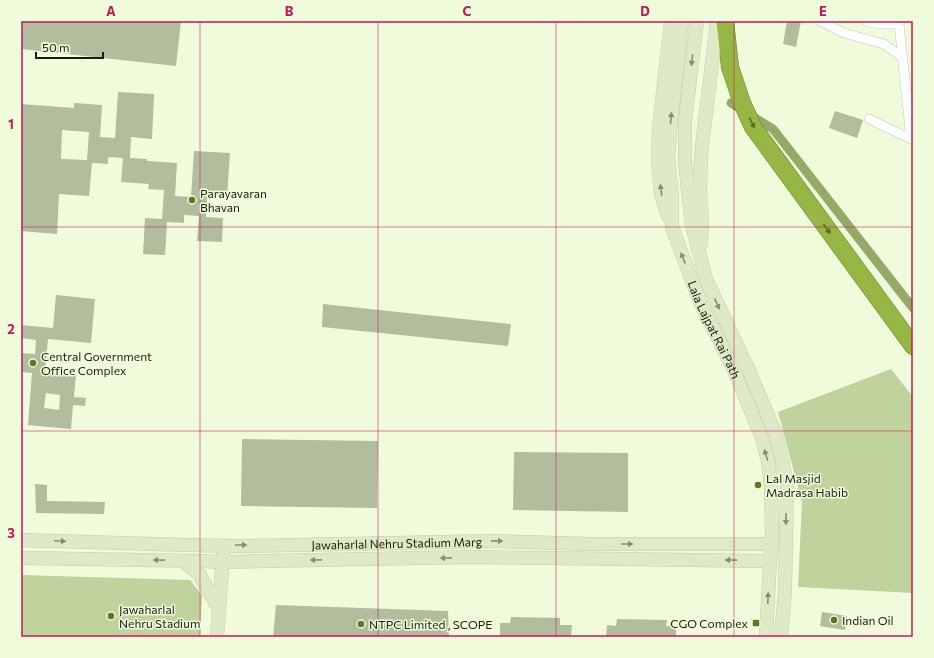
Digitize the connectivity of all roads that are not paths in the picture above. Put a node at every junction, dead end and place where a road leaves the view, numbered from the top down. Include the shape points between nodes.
1 (671, 21) edge
2 (682, 21) edge
3 (697, 21) edge
4 (717, 21) edge
5 (725, 21) edge
6 (820, 21) edge
7 (866, 21) edge
8 (899, 22) edge
9 (903, 58) junction
10 (869, 119) dead end
11 (912, 140) edge
12 (672, 228) junction
13 (700, 254) junction
14 (913, 346) edge
15 (21, 540) edge
16 (772, 544) junction
17 (224, 545) junction
18 (21, 558) edge
19 (183, 561) junction
20 (770, 561) junction
21 (223, 562) junction
22 (219, 609) junction
23 (217, 637) edge
24 (766, 637) edge
25 (781, 637) edge

12 -> 1 main road via 661,194 658,160
12 -> 2 main road, Lala Lajpat Rai Path via 668,157
3 -> 13 main road, Lala Lajpat Rai Path via 685,120 685,163 692,225
4 - 13 main road via 701,156
5 -> 14 highway via 730,67 753,127
6 - 9 street via 844,34 884,44
7 - 8 street via 879,24
8 - 9 street
9 - 11 street
10 - 11 street
16 -> 12 main road, Lala Lajpat Rai Path via 771,488 768,461 761,435 700,302
13 -> 25 main road, Lala Lajpat Rai Path via 706,279 750,373 776,436 781,455 787,485 785,591
15 -> 17 main road, Jawaharlal Nehru Stadium Marg
17 -> 16 main road, Jawaharlal Nehru Stadium Marg via 493,541 576,544
16 - 20 main road, Lala Lajpat Rai Path
17 - 21 main road
19 -> 18 main road, Jawaharlal Nehru Stadium Marg
19 - 21 main road, Jawaharlal Nehru Stadium Marg
19 - 22 main road via 199,574
20 -> 21 main road, Jawaharlal Nehru Stadium Marg via 469,557
24 -> 20 main road, Lala Lajpat Rai Path
21 - 22 main road
22 - 23 main road

